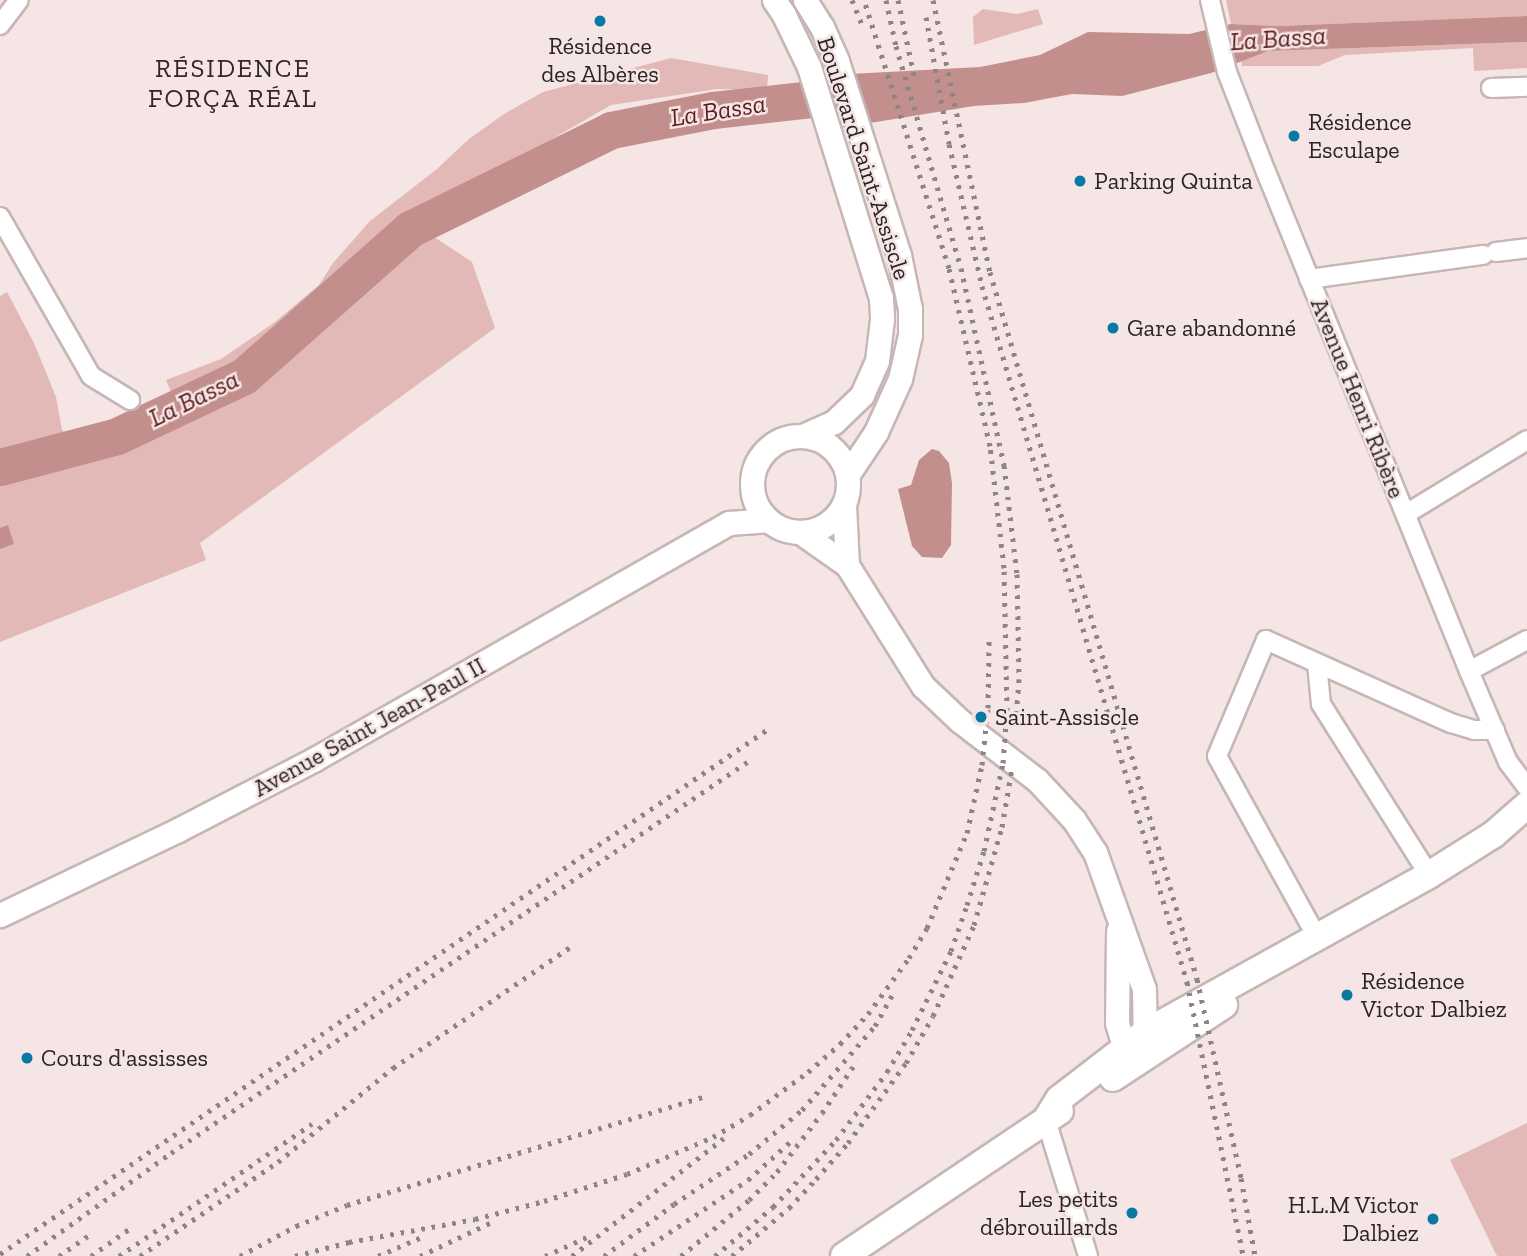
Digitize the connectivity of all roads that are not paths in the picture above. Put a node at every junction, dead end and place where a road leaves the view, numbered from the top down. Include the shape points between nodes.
1 (19, 0) edge
2 (774, 0) edge
3 (804, 0) edge
4 (1210, 0) edge
5 (0, 25) edge
6 (1527, 87) edge
7 (1491, 88) dead end
8 (0, 217) edge
9 (1527, 248) edge
10 (1309, 279) junction
11 (130, 400) dead end
12 (805, 435) junction
13 (1527, 440) edge
14 (848, 474) junction
15 (752, 478) junction
16 (844, 505) junction
17 (1406, 514) junction
18 (768, 520) junction
19 (729, 523) junction
20 (800, 532) junction
21 (847, 565) junction
22 (1527, 640) edge
23 (1317, 664) junction
24 (1469, 671) junction
25 (1495, 730) junction
26 (1527, 787) edge
27 (1527, 805) edge
28 (1429, 875) junction
29 (0, 915) edge
30 (1118, 921) junction
31 (1318, 939) junction
32 (1144, 989) junction
33 (1182, 1023) junction
34 (1134, 1051) junction
35 (1046, 1120) junction
36 (844, 1256) edge
37 (1088, 1256) edge

1 - 5 street
2 - 12 street, Boulevard Saint-Assiscle via 809,66 881,298 881,338 863,395 834,422
3 - 14 street, Boulevard Saint-Assiscle via 836,61 905,278 910,335 900,379 876,432
4 - 10 street, Avenue Henri Ribère via 1227,72
6 - 7 street
8 - 11 street via 91,376
9 - 10 street
10 - 17 street, Avenue Henri Ribère
12 - 14 street via 833,448
12 - 15 street via 775,442 762,453
13 - 17 street
14 - 16 street
15 - 18 street via 752,493
15 - 19 street
16 - 20 street via 826,525
16 - 21 street
17 - 24 street, Avenue Henri Ribère
18 - 19 street, Avenue Saint Jean-Paul II
18 - 20 street
19 - 29 street, Avenue Saint Jean-Paul II via 313,760
20 - 21 street
21 - 30 street via 923,685 960,721 1037,780 1074,820 1100,863
22 - 24 street
23 - 25 street via 1451,723
23 - 28 street via 1321,704
23 - 31 street via 1266,640 1217,756
24 - 25 street, Avenue Henri Ribère
25 - 26 street, Avenue Henri Ribère via 1508,762
27 - 28 main road via 1494,834
28 - 31 main road
30 - 32 street
30 - 34 street via 1117,1023
31 - 33 main road
32 - 33 street
32 - 34 street
33 - 34 main road
33 - 34 main road
34 - 35 main road
35 - 36 main road
35 - 37 street

